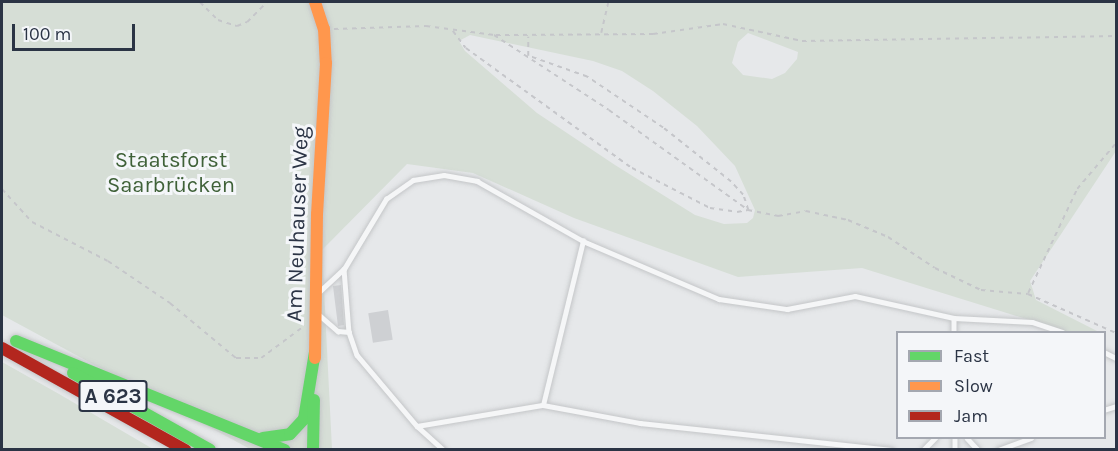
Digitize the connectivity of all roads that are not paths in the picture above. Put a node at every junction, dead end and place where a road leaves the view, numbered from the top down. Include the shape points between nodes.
1 (315, 2) edge
2 (583, 242) junction
3 (344, 269) junction
4 (317, 294) junction
5 (316, 317) junction
6 (954, 318) junction
7 (954, 331) edge
8 (1057, 331) edge
9 (349, 332) junction
10 (2, 334) edge
11 (16, 341) junction
12 (2, 348) edge
13 (315, 352) junction
14 (543, 405) junction
15 (417, 426) junction
16 (251, 435) junction
17 (934, 439) edge
18 (1027, 439) edge
19 (185, 450) edge
20 (210, 450) edge
21 (285, 450) edge
22 (314, 450) edge
23 (444, 450) edge
24 (892, 450) edge
25 (923, 450) edge
26 (998, 450) edge

1 - 4 main road, Am Neuhauser Weg via 324,29 327,63 316,214
2 - 3 lane via 477,181 444,175 413,180 386,199
2 - 6 lane via 720,299 744,304 787,309 855,296
2 - 14 lane
3 - 4 lane
3 - 9 lane
4 - 5 main road, Am Neuhauser Weg
5 - 9 lane via 338,331
5 - 13 main road, Am Neuhauser Weg
6 - 7 lane
6 - 8 lane via 1032,322
9 - 15 lane via 367,369
10 - 11 main road, A 623
11 - 16 main road
11 - 20 main road, A 623
12 - 19 main road, A 623
13 - 16 main road via 304,419 281,438
13 - 22 main road, Am Neuhauser Weg
14 - 15 lane
14 - 24 lane via 640,423
15 - 23 lane
16 - 21 main road
17 - 25 lane
18 - 26 lane

